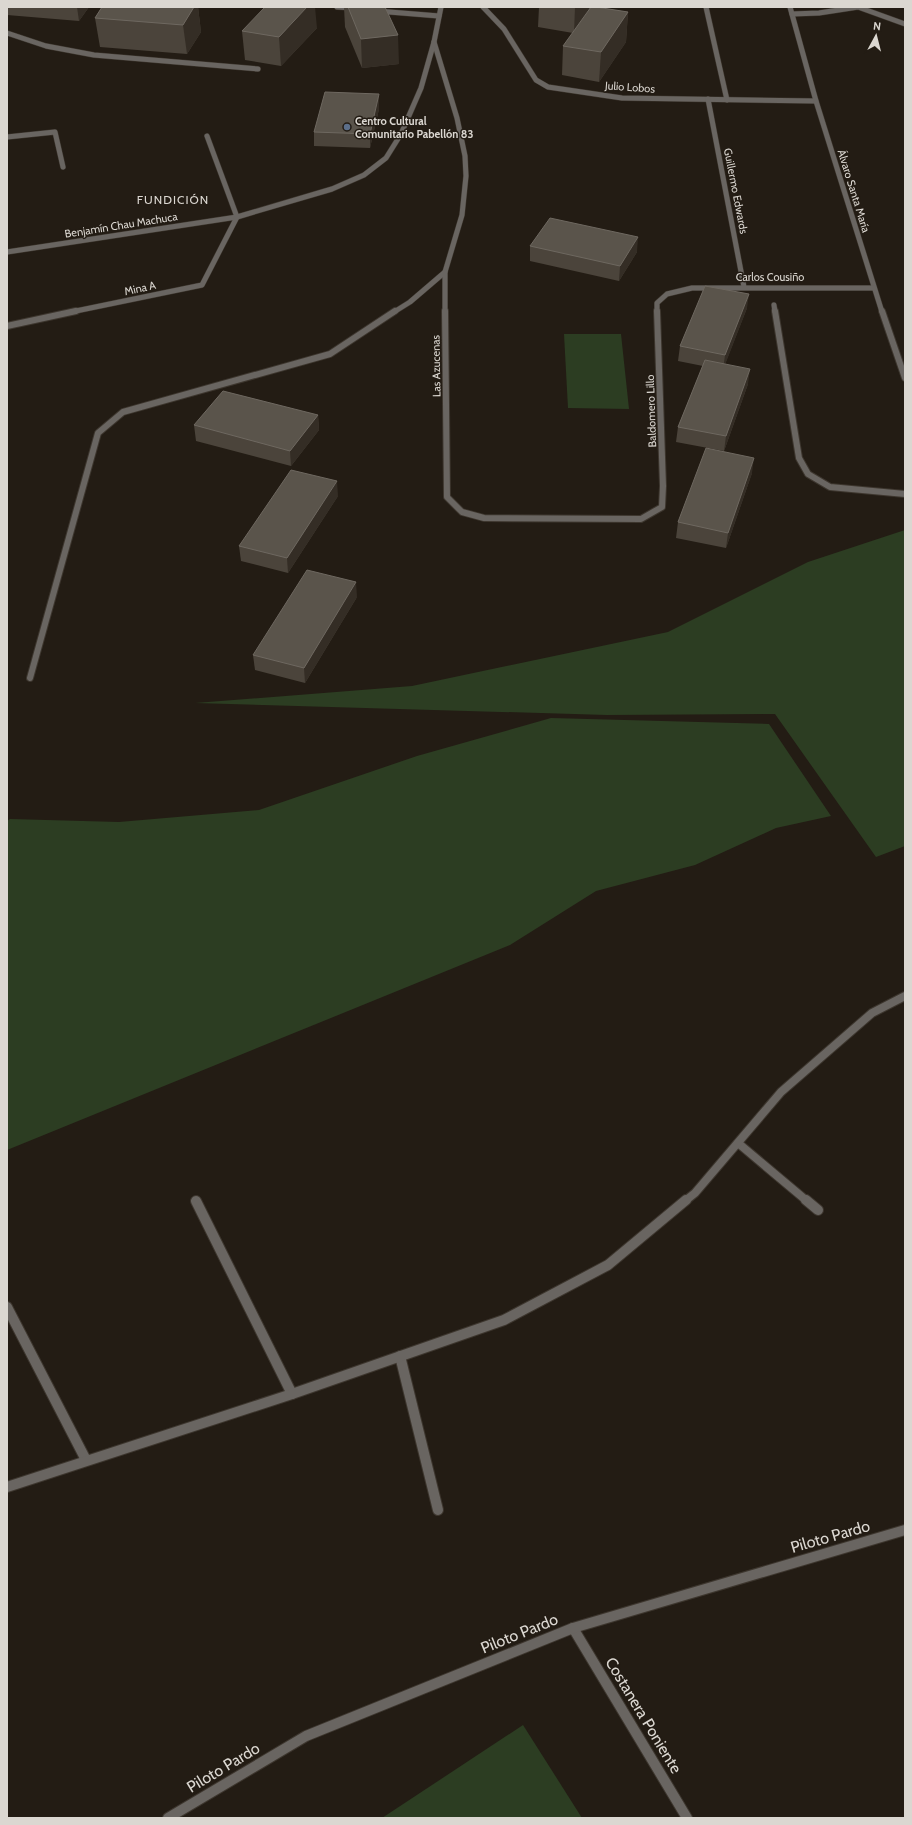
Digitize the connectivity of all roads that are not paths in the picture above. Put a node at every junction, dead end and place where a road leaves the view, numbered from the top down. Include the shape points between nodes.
1 (337, 7) edge
2 (441, 7) edge
3 (483, 7) edge
4 (706, 7) edge
5 (790, 7) edge
6 (858, 7) edge
7 (359, 9) edge
8 (374, 10) edge
9 (792, 14) junction
10 (439, 16) junction
11 (905, 24) edge
12 (7, 33) edge
13 (434, 42) junction
14 (258, 69) edge
15 (708, 99) junction
16 (727, 100) junction
17 (816, 101) junction
18 (207, 136) dead end
19 (7, 137) edge
20 (63, 167) dead end
21 (237, 217) junction
22 (7, 252) edge
23 (445, 272) junction
24 (744, 286) junction
25 (874, 288) junction
26 (667, 294) joint
27 (774, 305) dead end
28 (7, 326) edge
29 (905, 378) edge
30 (905, 494) edge
31 (641, 520) joint
32 (30, 678) dead end
33 (905, 996) edge
34 (738, 1142) junction
35 (196, 1201) dead end
36 (818, 1210) dead end
37 (7, 1307) edge
38 (400, 1356) junction
39 (292, 1394) junction
40 (86, 1460) junction
41 (7, 1487) edge
42 (438, 1510) dead end
43 (905, 1530) edge
44 (573, 1628) junction
45 (168, 1818) edge
46 (687, 1818) edge

1 - 7 street
2 - 10 street
3 - 15 street, Julio Lobos via 504,30 541,84 622,98
4 - 16 street
5 - 9 street, Álvaro Santa María
6 - 9 street
6 - 11 street
8 - 10 street
9 - 17 street, Álvaro Santa María
10 - 13 street
12 - 14 street via 46,46 94,55
13 - 21 street, Benjamín Chau Machuca via 421,88 401,134 386,158 364,175 332,189
13 - 23 street, Las Azucenas via 454,106 466,170 466,196 462,220
15 - 16 street, Julio Lobos
15 - 24 street, Guillermo Edwards
16 - 17 street, Julio Lobos
17 - 25 street, Álvaro Santa María
18 - 21 street
19 - 20 street via 55,132
21 - 22 street, Benjamín Chau Machuca
21 - 28 street, Mina A via 202,285
23 - 31 street, Las Azucenas via 447,497 462,512 484,518
23 - 32 street via 410,302 330,354 123,412 98,433
24 - 25 street, Carlos Cousiño
24 - 26 street, Carlos Cousiño via 692,288
25 - 29 street, Álvaro Santa María
26 - 31 street, Baldomero Lillo via 657,303 662,507
27 - 30 street via 800,458 808,474 830,487
33 - 34 street via 872,1013 781,1092
34 - 36 street
34 - 38 street via 695,1193 608,1265 504,1320
35 - 39 street
37 - 40 street
38 - 39 street
38 - 42 street
39 - 40 street
40 - 41 street
43 - 44 street, Piloto Pardo
44 - 45 street, Piloto Pardo via 306,1736
44 - 46 street, Costanera Poniente

